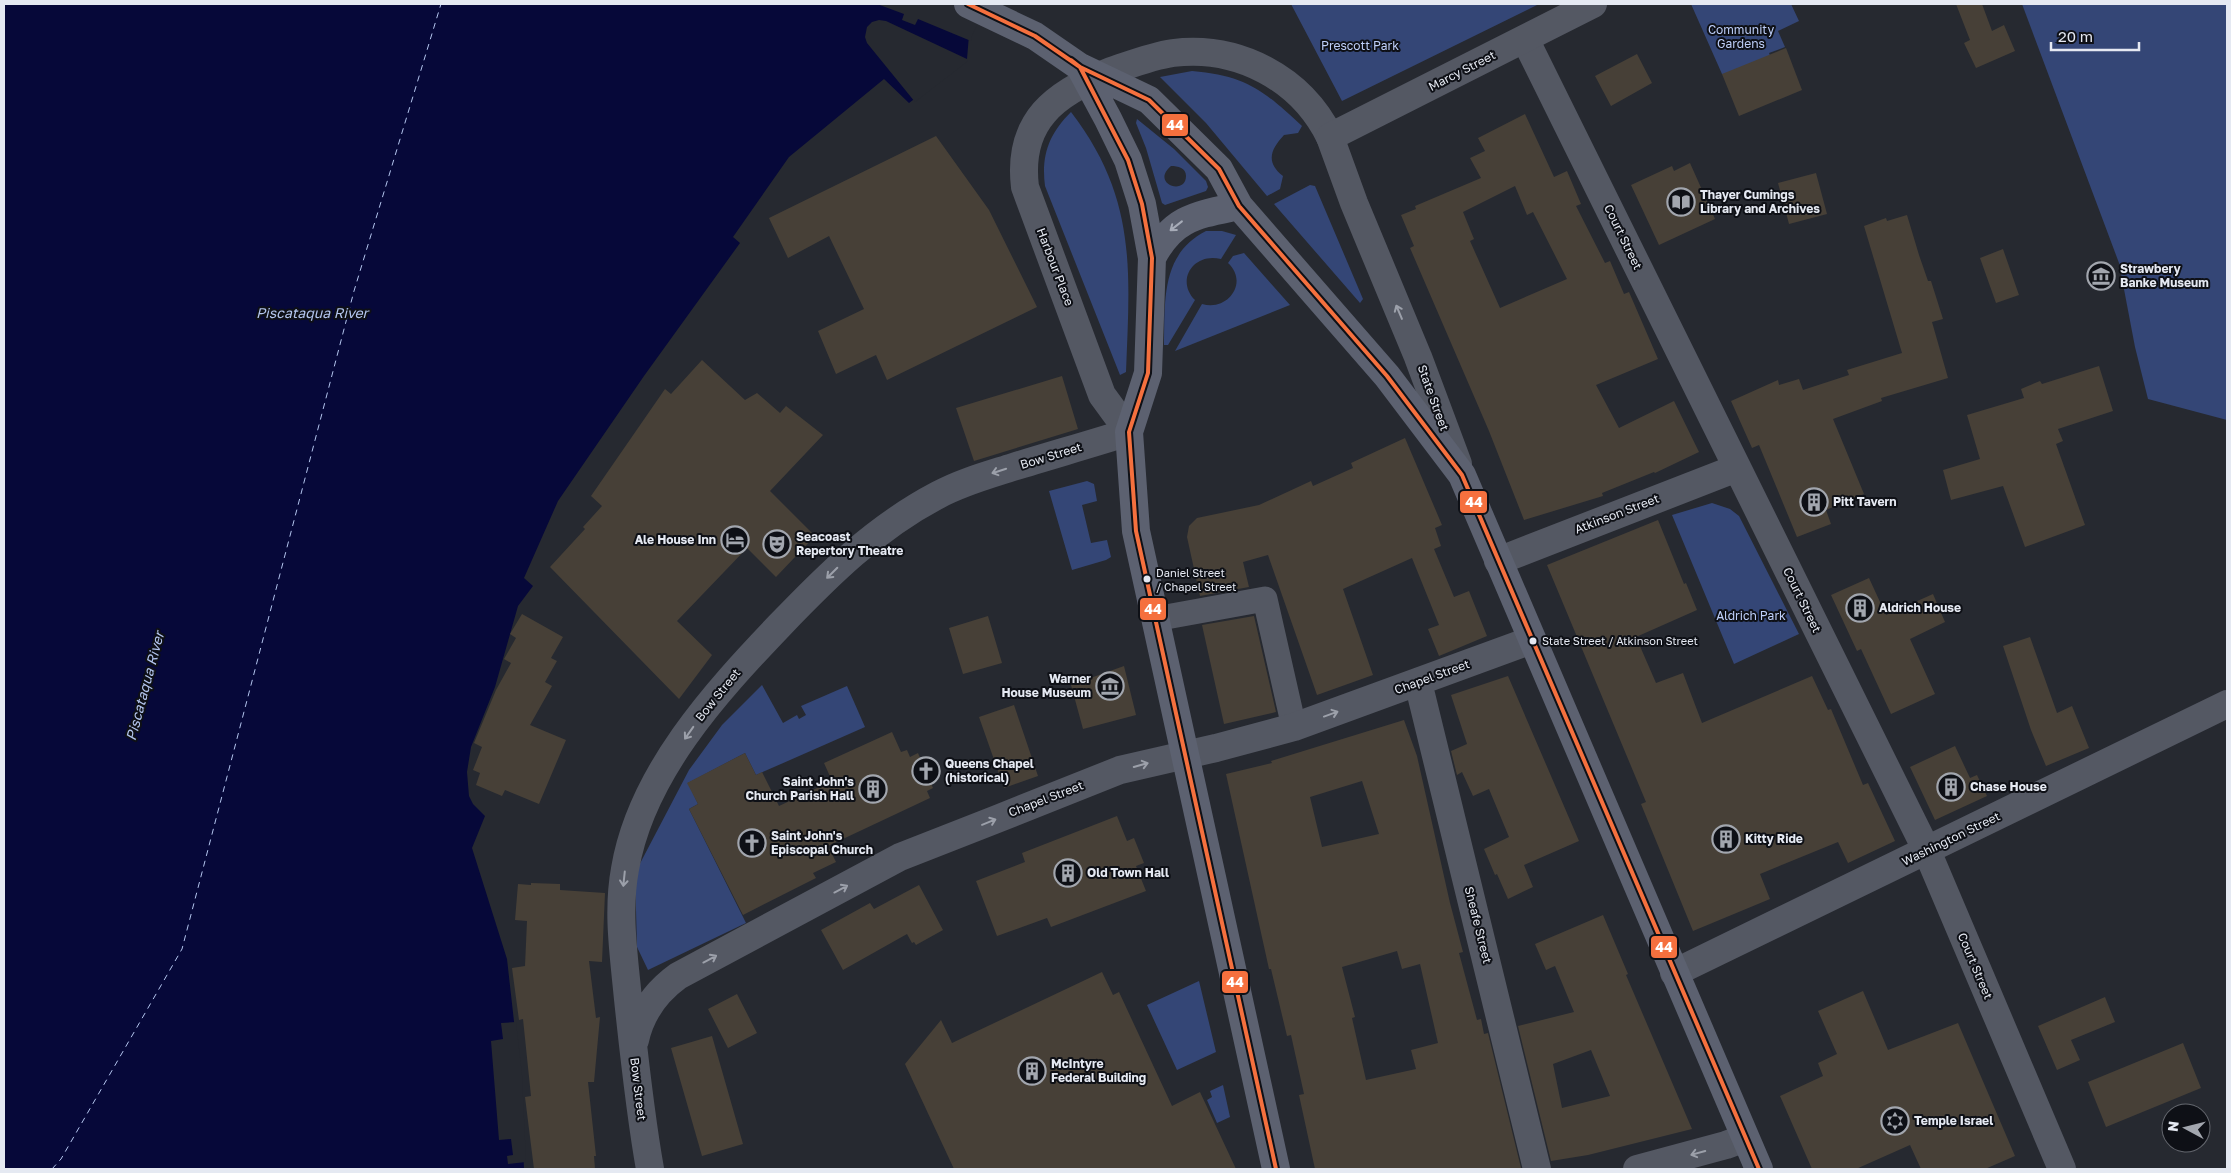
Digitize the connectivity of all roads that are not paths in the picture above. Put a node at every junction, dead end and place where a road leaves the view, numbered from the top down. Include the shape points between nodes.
1 (968, 4) edge
2 (1593, 4) edge
3 (1525, 39) junction
4 (1080, 67) junction
5 (1056, 100) joint
6 (1330, 137) junction
7 (1239, 206) junction
8 (1152, 258) junction
9 (1129, 432) junction
10 (1737, 468) junction
11 (1462, 475) junction
12 (1498, 561) junction
13 (1155, 619) junction
14 (1532, 640) junction
15 (1418, 682) junction
16 (2227, 704) edge
17 (1294, 727) junction
18 (1184, 755) junction
19 (1927, 851) junction
20 (1674, 974) junction
21 (634, 1064) junction
22 (1745, 1138) junction
23 (650, 1169) edge
24 (1276, 1169) edge
25 (1537, 1169) edge
26 (1637, 1169) edge
27 (1759, 1169) edge
28 (2062, 1169) edge

1 - 4 main road via 1035,36
2 - 3 street, Marcy Street
3 - 6 street, Marcy Street
3 - 10 street, Court Street
4 - 7 main road via 1149,100 1219,169
4 - 8 main road via 1128,160 1136,182
5 - 6 street, State Street via 1088,80 1138,61 1172,53 1217,53 1260,66 1281,79 1316,115
5 - 9 street, Harbour Place via 1037,120 1025,148 1025,187 1102,395
11 -> 6 street, State Street
7 -> 8 main road via 1184,220 1160,243
7 - 11 main road via 1387,376
8 - 9 main road via 1148,373
9 - 13 main road via 1136,531
9 -> 21 street, Bow Street via 968,482 915,507 857,548 749,657 715,697 664,770 639,818 630,844 623,888 622,926
10 - 12 street, Atkinson Street
10 - 19 street, Court Street
11 - 12 main road, State Street
12 - 14 main road, State Street
13 - 17 street via 1265,599
13 - 18 main road
14 - 15 street, Chapel Street
14 - 20 main road, State Street
17 -> 15 street, Chapel Street
15 - 25 street, Sheafe Street
16 - 19 street, Washington Street
17 - 18 street, Chapel Street
21 -> 18 street, Chapel Street via 636,1038 644,1014 658,993 678,976 900,857 1120,770
18 - 24 main road
19 - 20 street, Washington Street
19 - 28 street, Court Street
20 - 22 main road, State Street
21 - 23 street, Bow Street
22 -> 26 street
22 - 27 main road, State Street

